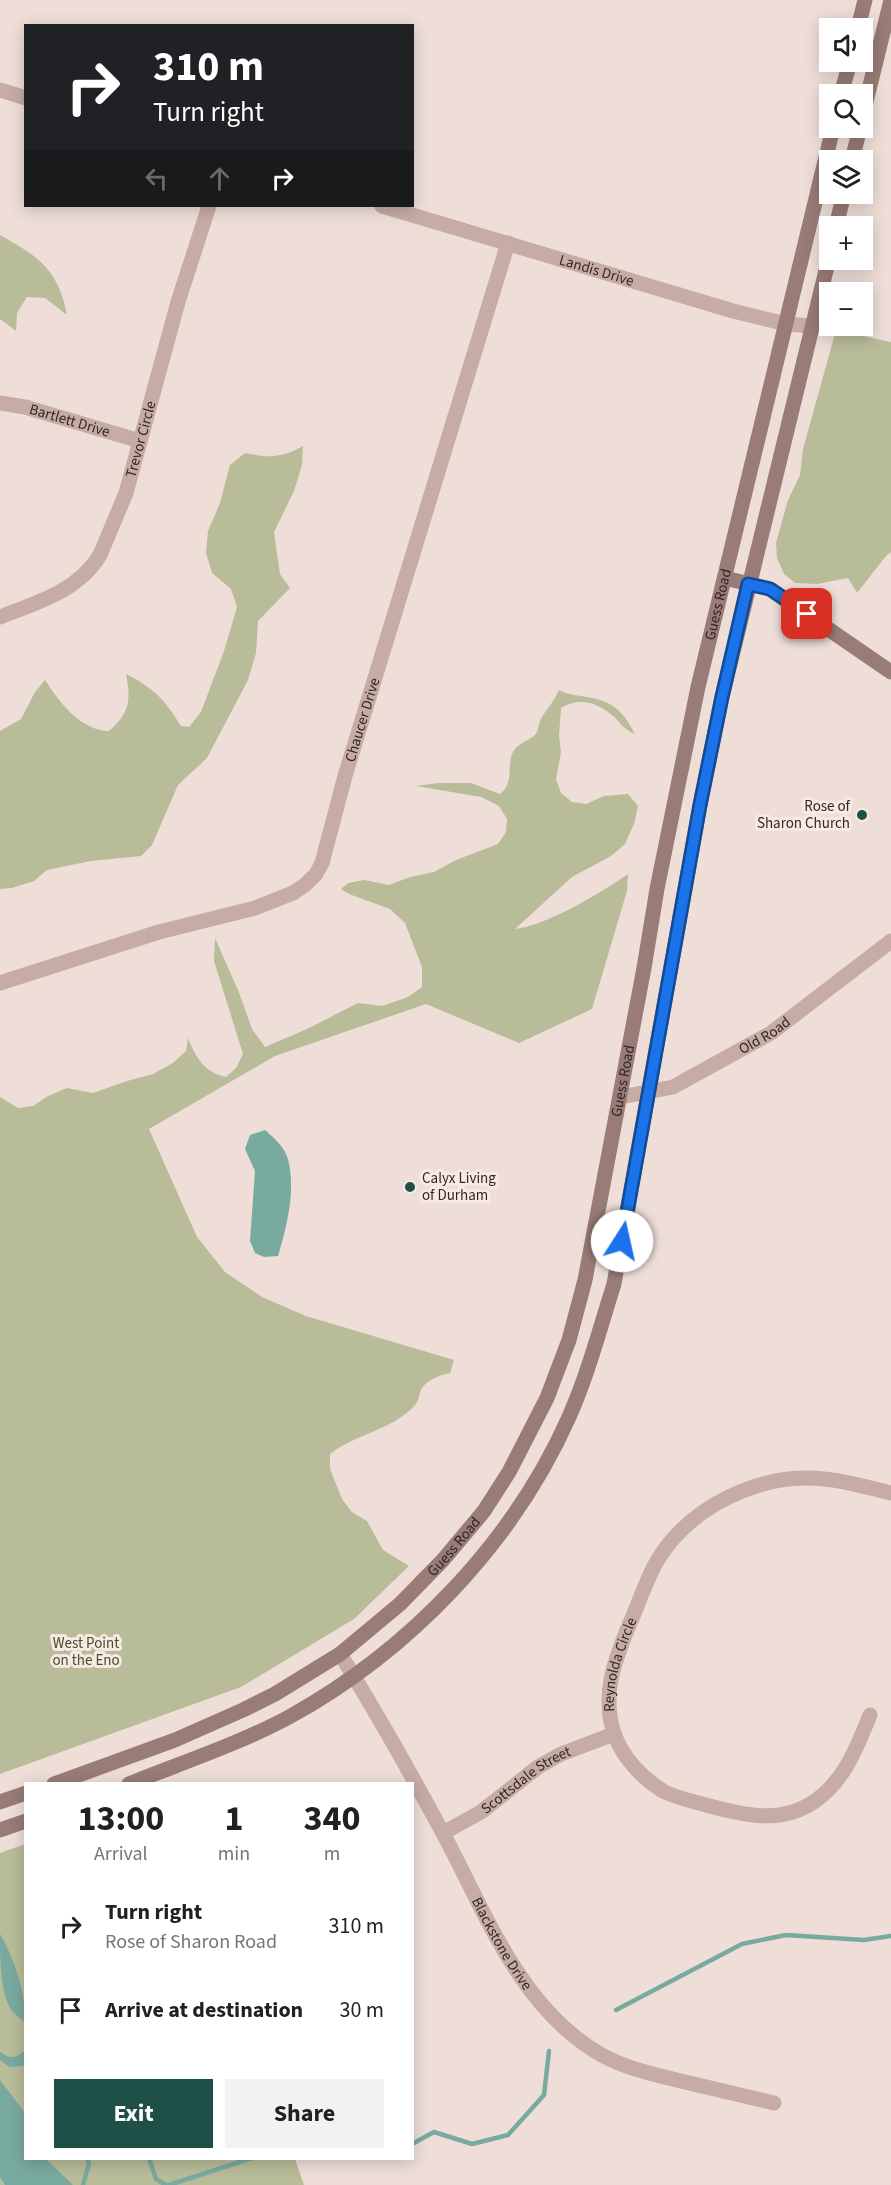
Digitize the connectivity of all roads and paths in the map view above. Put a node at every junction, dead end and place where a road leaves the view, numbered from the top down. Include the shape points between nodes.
1 (865, 0) edge
2 (891, 0) edge
3 (860, 18) edge
4 (870, 84) edge
5 (0, 90) edge
6 (24, 97) edge
7 (831, 138) edge
8 (209, 207) edge
9 (385, 207) edge
10 (508, 243) junction
11 (826, 270) edge
12 (786, 324) junction
13 (812, 326) junction
14 (0, 403) edge
15 (140, 441) junction
16 (725, 578) junction
17 (748, 584) junction
18 (0, 617) edge
19 (891, 672) edge
20 (891, 941) edge
21 (0, 983) edge
22 (649, 1092) junction
23 (621, 1097) junction
24 (891, 1493) edge
25 (340, 1654) junction
26 (354, 1676) junction
27 (870, 1714) dead end
28 (614, 1734) junction
29 (60, 1782) edge
30 (134, 1782) edge
31 (24, 1794) edge
32 (0, 1802) edge
33 (24, 1822) edge
34 (3, 1829) edge
35 (443, 1833) junction
36 (774, 2103) dead end

1 - 3 main road
2 - 4 main road
5 - 6 street
7 - 12 main road, Guess Road
8 - 15 street, Trevor Circle
9 - 10 street, Landis Drive
10 - 12 street, Landis Drive
10 - 21 street, Chaucer Drive via 335,807 327,850 316,874 292,893 263,905 159,932
11 - 13 main road, Guess Road
12 - 13 street, Landis Drive
12 - 16 main road, Guess Road
13 - 17 main road, Guess Road
14 - 15 street, Bartlett Drive
15 - 18 street, Trevor Circle via 126,493 94,564 63,592
16 - 17 main road
16 - 23 main road, Guess Road via 693,710
17 - 19 main road via 770,589
17 - 22 main road, Guess Road via 702,794
20 - 22 street, Old Road via 771,1033 672,1087
22 - 23 street, Old Road
22 - 26 main road, Guess Road via 614,1284 569,1416 513,1516 474,1566 402,1638
23 - 25 main road, Guess Road via 585,1280 569,1340 547,1398 484,1512 400,1604
24 - 28 street, Reynolda Circle via 825,1479 780,1480 736,1493 699,1516 658,1561 614,1663 608,1698
25 - 26 street, Blackstone Drive
25 - 29 main road, Guess Road via 243,1710 175,1740
26 - 30 main road, Guess Road via 286,1718
26 - 35 street, Blackstone Drive
27 - 28 street, Reynolda Circle via 854,1754 828,1792 799,1810 772,1816 741,1815 664,1791 636,1768
28 - 35 street, Scottsdale Street via 538,1767 481,1812
31 - 32 main road
33 - 34 main road
35 - 36 street, Blackstone Drive via 526,1988 579,2040 601,2054 650,2073

